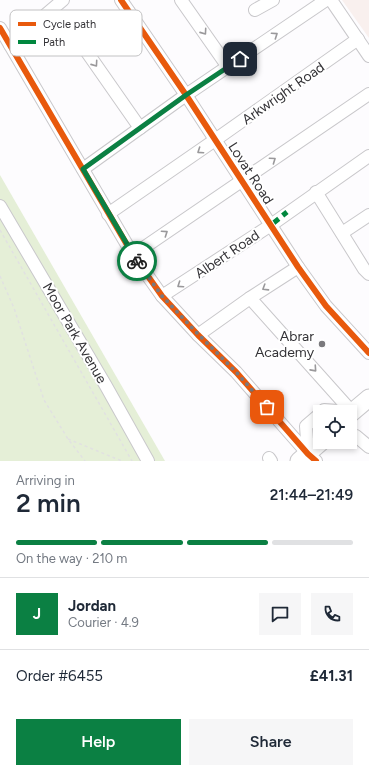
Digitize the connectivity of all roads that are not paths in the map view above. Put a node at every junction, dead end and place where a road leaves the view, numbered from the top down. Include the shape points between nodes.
1 (63, 0) edge
2 (121, 0) edge
3 (181, 0) edge
4 (273, 0) edge
5 (326, 0) edge
6 (331, 0) edge
7 (51, 10) edge
8 (128, 10) edge
9 (255, 10) dead end
10 (0, 28) edge
11 (142, 31) edge
12 (358, 39) junction
13 (10, 45) edge
14 (16, 56) edge
15 (90, 56) edge
16 (369, 56) edge
17 (228, 67) junction
18 (369, 94) edge
19 (186, 95) junction
20 (140, 128) junction
21 (216, 140) junction
22 (369, 156) edge
23 (83, 169) junction
24 (242, 182) junction
25 (316, 192) junction
26 (0, 206) edge
27 (108, 214) junction
28 (369, 215) edge
29 (271, 225) junction
30 (342, 233) junction
31 (133, 255) junction
32 (298, 267) junction
33 (369, 274) edge
34 (162, 296) junction
35 (250, 298) junction
36 (198, 334) junction
37 (369, 353) edge
38 (369, 398) edge
39 (344, 405) edge
40 (357, 408) edge
41 (313, 420) edge
42 (357, 437) edge
43 (369, 447) edge
44 (316, 449) edge
45 (308, 459) edge
46 (148, 461) edge

1 - 7 street
2 - 8 street, Lovat Road
3 -> 17 street
4 - 9 street
17 -> 5 street
6 - 12 street
10 - 13 street
11 - 19 street, Lovat Road
12 - 16 street
12 - 21 street, Arkwright Road
14 - 23 street
15 -> 20 street
17 - 19 street
24 -> 18 street
19 - 20 street
19 - 21 street, Lovat Road
20 - 23 street
21 - 24 street, Lovat Road
21 -> 27 street, Arkwright Road
22 - 25 street, Albert Road
23 - 27 street
24 - 29 street, Lovat Road
31 -> 24 street
25 - 29 street, Albert Road
25 - 30 street
26 - 46 street, Moor Park Avenue
27 - 31 street
28 - 30 street
29 - 32 street, Lovat Road
29 -> 34 street, Albert Road
30 - 33 street
31 - 34 street
32 -> 35 street
32 - 37 street, Lovat Road via 326,306
34 - 36 street
35 - 36 street
35 -> 39 street
36 - 45 street via 236,372
38 - 40 highway
41 - 45 street via 306,426
42 - 43 street
44 - 45 highway

